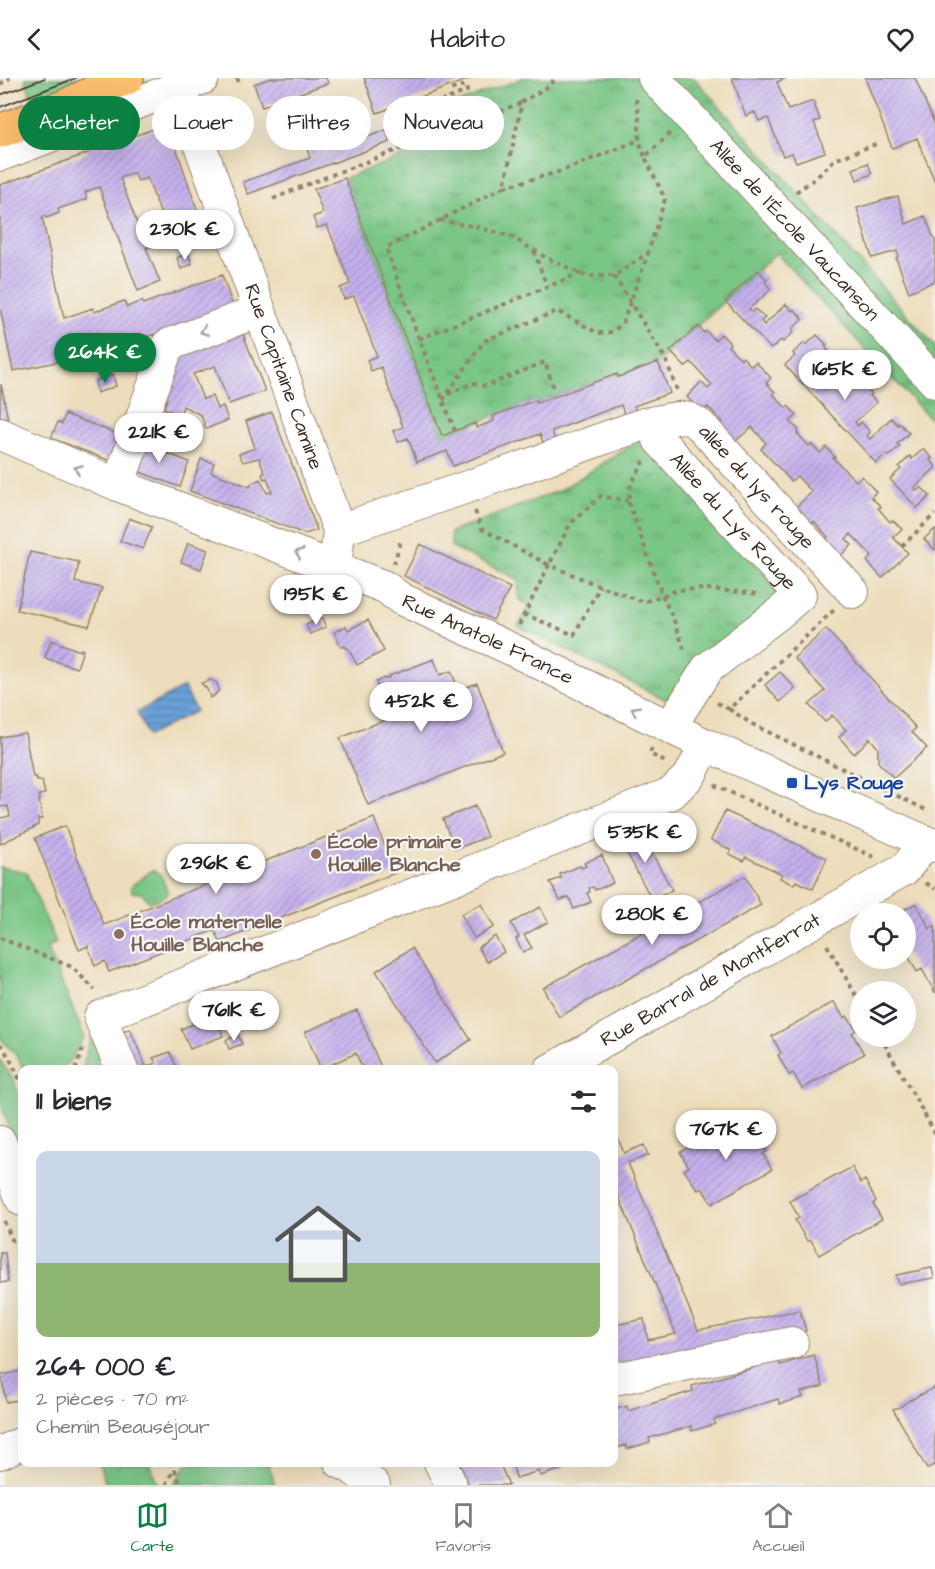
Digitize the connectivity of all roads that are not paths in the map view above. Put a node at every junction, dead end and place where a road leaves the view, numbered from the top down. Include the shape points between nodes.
1 (127, 78) edge
2 (191, 83) edge
3 (644, 87) edge
4 (0, 131) edge
5 (0, 155) edge
6 (259, 311) junction
7 (935, 382) edge
8 (652, 432) junction
9 (0, 434) edge
10 (118, 485) junction
11 (339, 530) junction
12 (334, 566) junction
13 (853, 592) road end
14 (666, 726) junction
15 (706, 745) junction
16 (932, 834) edge
17 (120, 1065) edge
18 (559, 1065) edge
19 (0, 1142) edge
20 (13, 1191) edge
21 (792, 1343) dead end
22 (618, 1378) edge
23 (18, 1445) edge
24 (0, 1453) edge
25 (350, 1467) edge
26 (442, 1467) edge
27 (374, 1485) edge
28 (451, 1485) edge

1 - 4 main road
2 - 5 street
2 - 6 street, Rue Capitaine Camine
3 - 7 street, Allée de l'École Vaucanson via 689,116
6 -> 10 street via 168,345
6 - 11 street, Rue Capitaine Camine
8 - 11 street, allée du lys rouge
8 - 13 street, allée du lys rouge via 657,423 673,418 687,417 700,425
8 - 14 street, Allée du Lys Rouge via 800,595 707,669
10 -> 9 street, Rue Anatole France
12 -> 10 street, Rue Anatole France
11 - 12 street, Rue Capitaine Camine
14 -> 12 street, Rue Anatole France via 401,599 385,587
14 - 15 street, Rue Anatole France
15 - 16 street, Rue Anatole France
15 - 17 street via 690,775 672,793 99,1017
16 - 18 street, Rue Barral de Montferrat via 905,869
19 - 20 street
21 - 22 street
23 - 24 street
25 - 27 street
26 - 28 street

